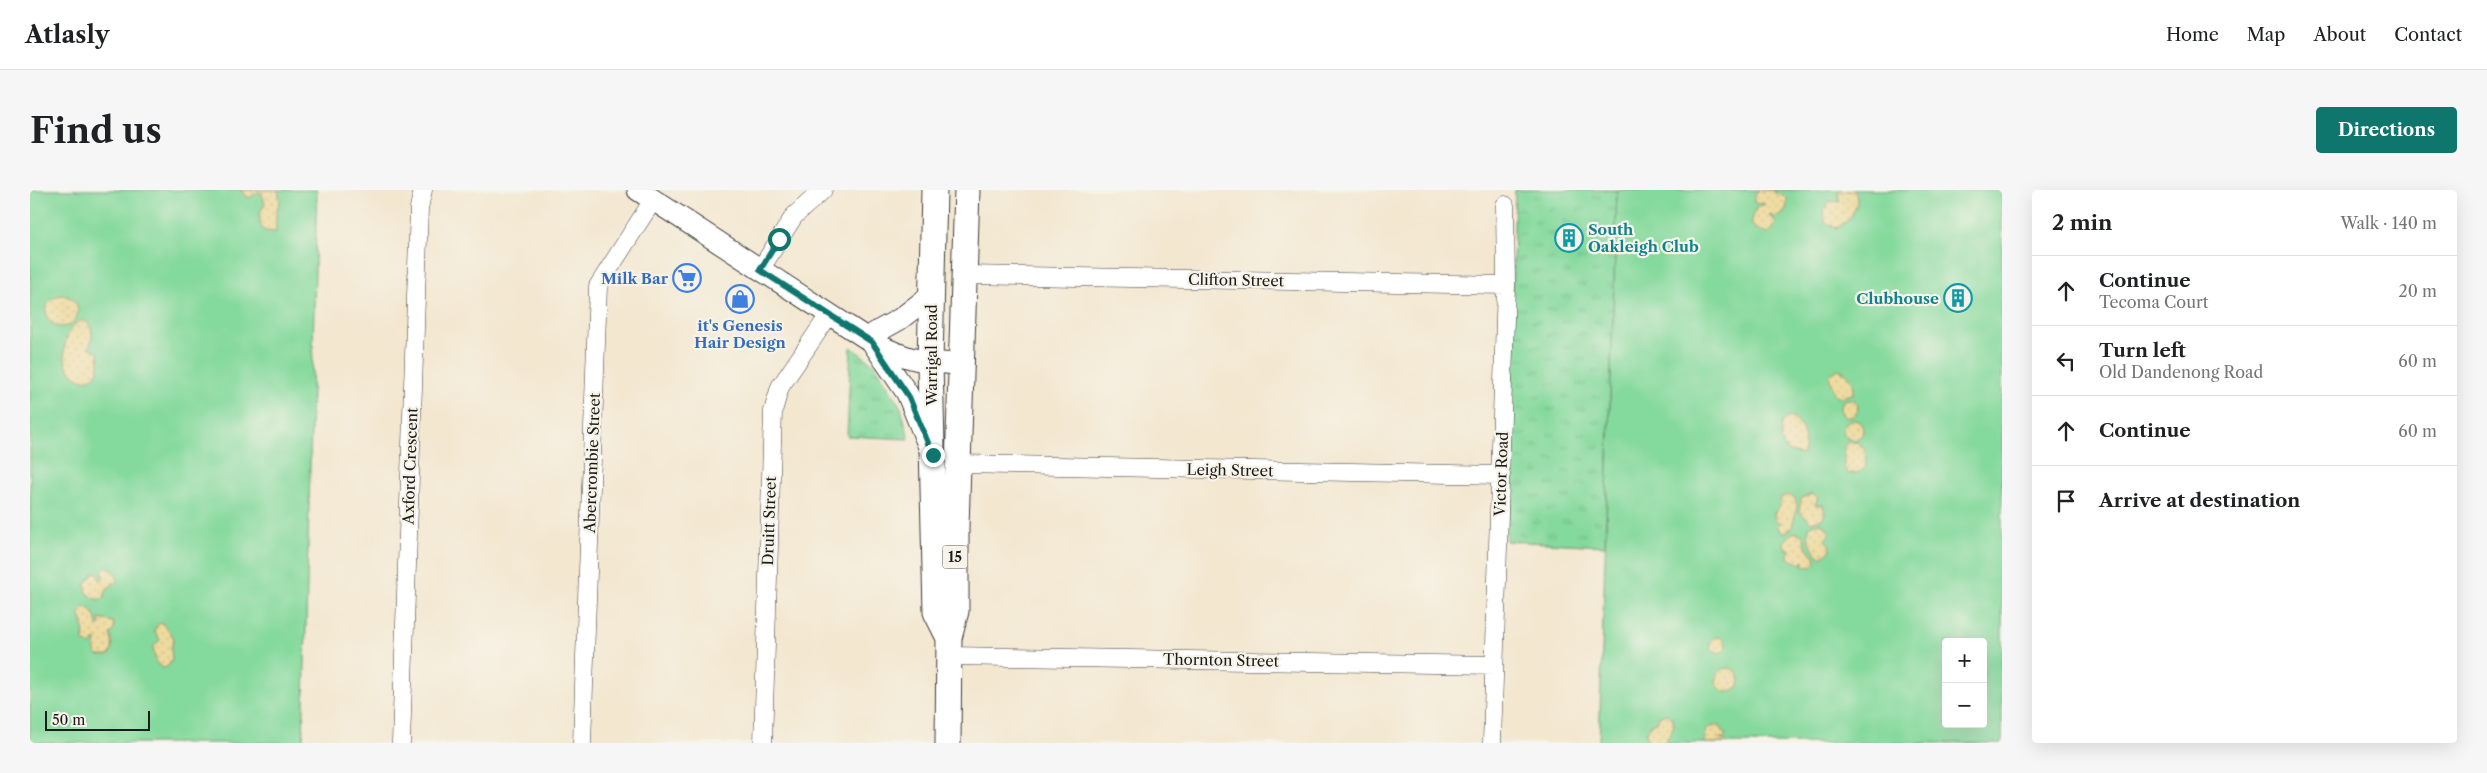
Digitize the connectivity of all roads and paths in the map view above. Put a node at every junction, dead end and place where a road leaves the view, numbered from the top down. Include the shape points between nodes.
1 (423, 190) edge
2 (822, 190) edge
3 (934, 190) edge
4 (967, 190) edge
5 (645, 193) edge
6 (1505, 205) dead end
7 (760, 270) junction
8 (965, 275) junction
9 (1506, 284) junction
10 (931, 295) junction
11 (830, 315) junction
12 (869, 340) junction
13 (930, 364) junction
14 (963, 364) junction
15 (933, 455) junction
16 (960, 464) junction
17 (1501, 475) junction
18 (948, 647) junction
19 (1494, 665) junction
20 (401, 743) edge
21 (582, 743) edge
22 (763, 743) edge
23 (948, 743) edge
24 (1492, 743) edge

1 - 20 street, Axford Crescent via 419,208
2 - 7 street via 794,216
3 - 10 highway, Warrigal Road / 15
4 - 8 highway, Warrigal Road / 15
5 - 7 main road
5 - 21 street, Abercrombie Street via 598,286
6 - 9 street, Victor Road
7 - 11 main road
8 - 9 street, Clifton Street
8 - 14 highway, Warrigal Road / 15
9 - 17 street, Victor Road
10 - 12 main road
10 - 13 highway, Warrigal Road / 15
11 - 12 main road
11 - 22 street, Druitt Street via 780,387 773,411
12 - 13 main road via 906,358
12 - 15 main road via 909,397
13 - 14 main road
13 - 15 highway, Warrigal Road / 15
14 - 16 highway, Warrigal Road / 15
15 - 18 highway, Warrigal Road / 15 via 936,612
16 - 17 street, Leigh Street
16 - 18 highway, Warrigal Road / 15 via 956,611
17 - 19 street, Victor Road
18 - 19 street, Thornton Street
18 - 23 highway, Warrigal Road / 15
19 - 24 street, Victor Road

